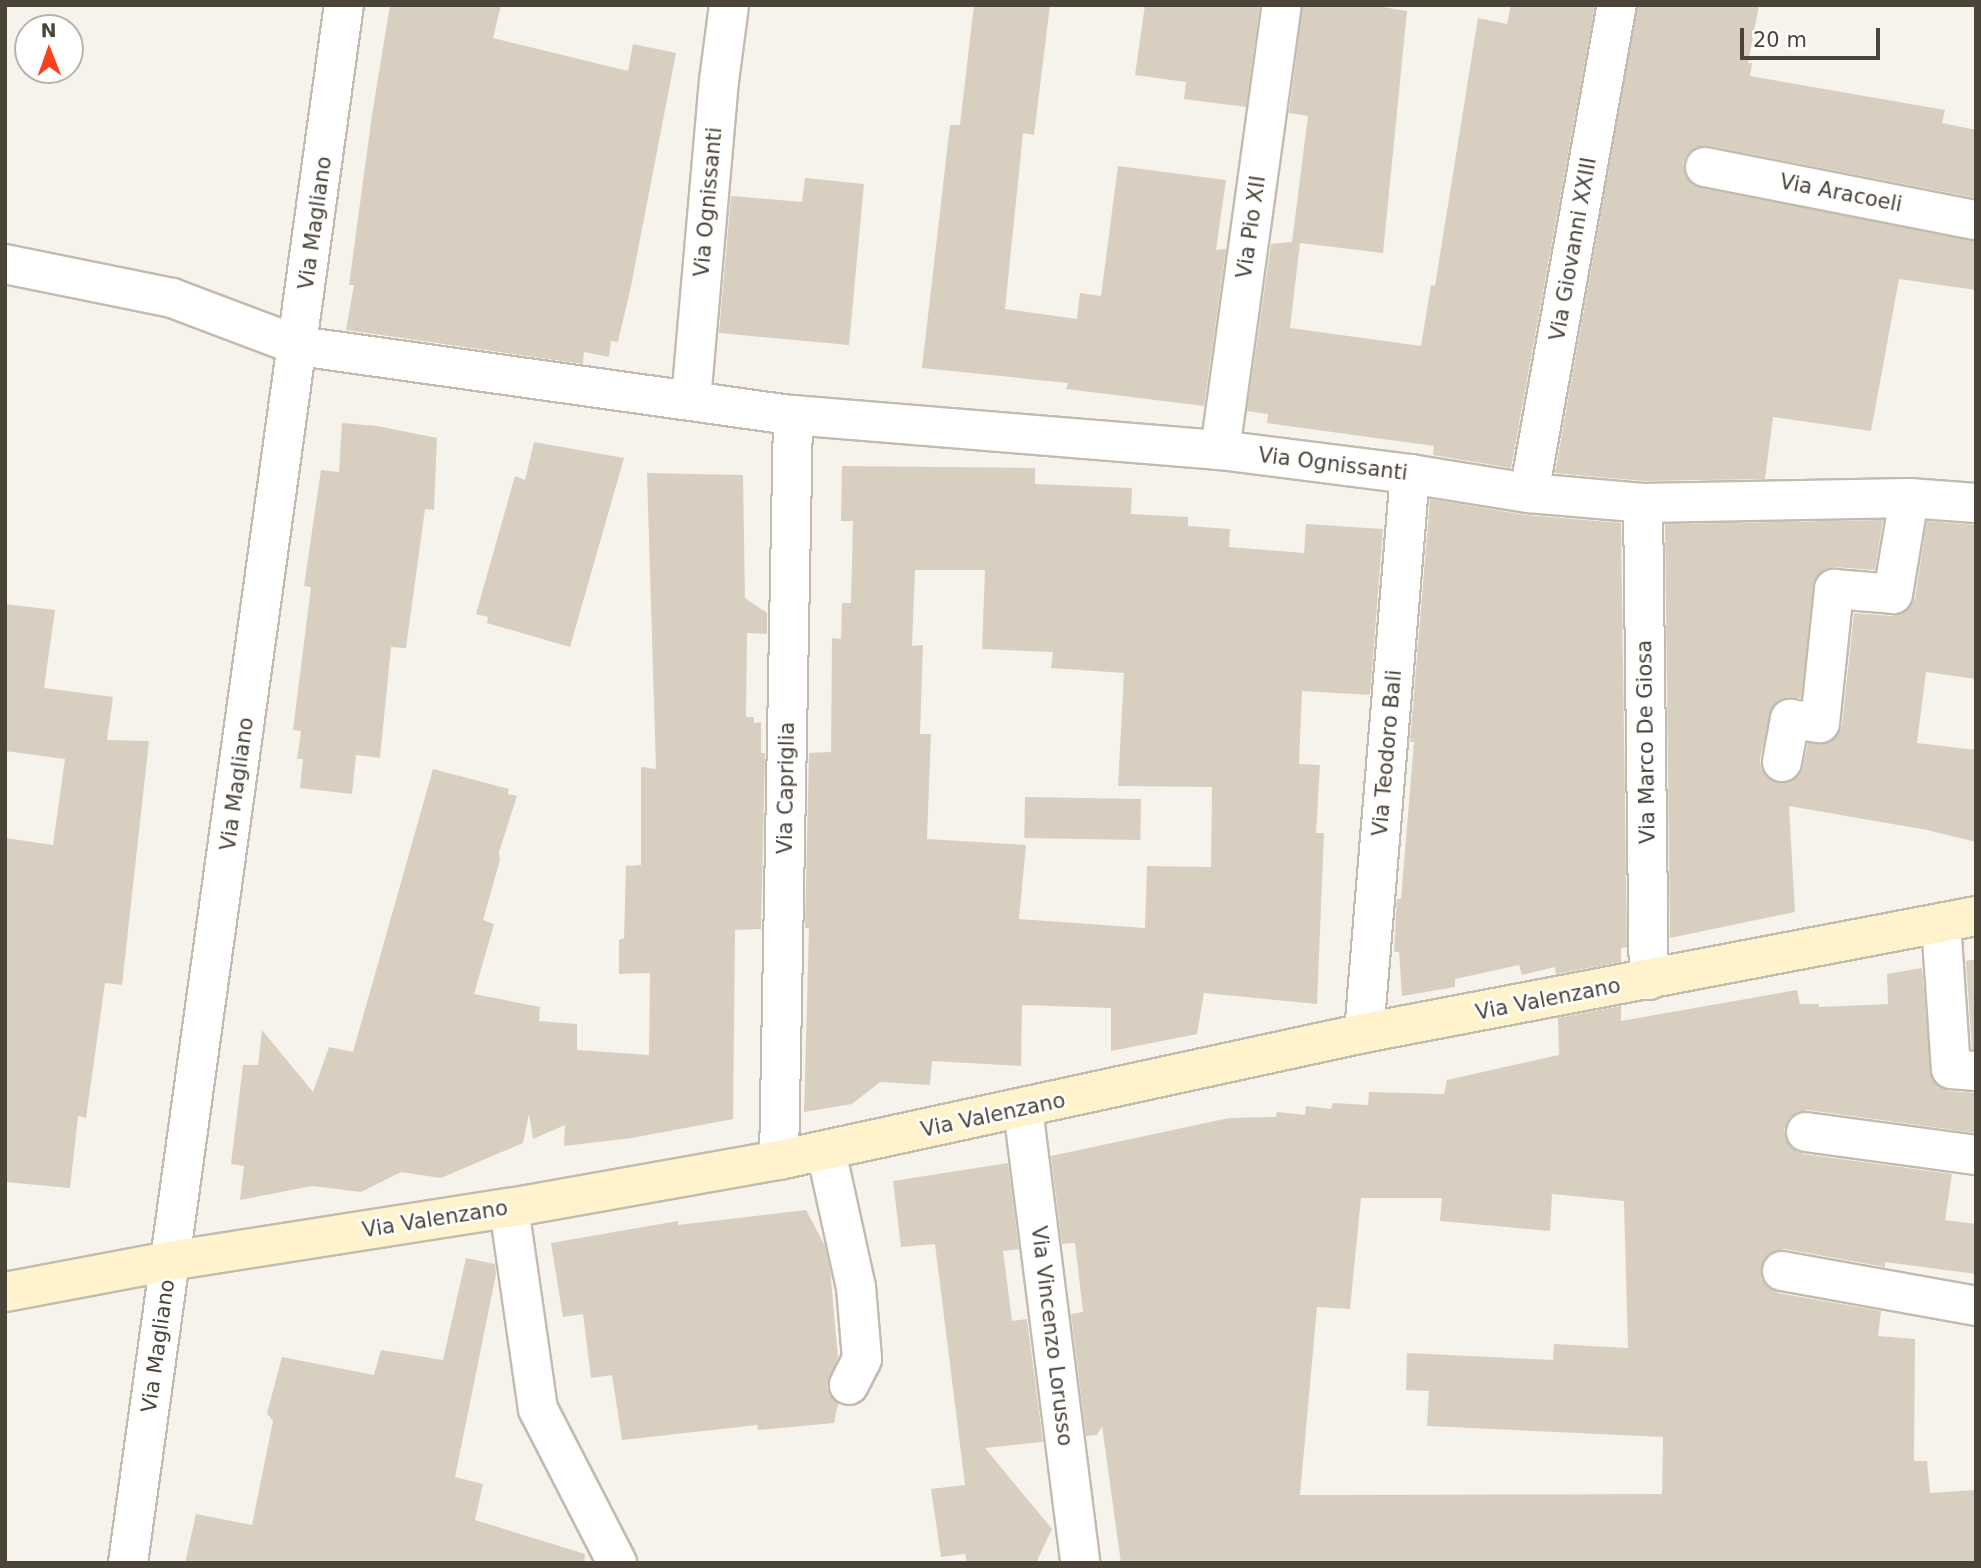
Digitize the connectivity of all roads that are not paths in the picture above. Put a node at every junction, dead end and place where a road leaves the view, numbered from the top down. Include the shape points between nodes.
1 (344, 5) edge
2 (729, 5) edge
3 (1282, 5) edge
4 (1617, 5) edge
5 (1706, 167) dead end
6 (1976, 220) edge
7 (5, 264) edge
8 (299, 346) junction
9 (691, 400) junction
10 (793, 415) junction
11 (1220, 450) junction
12 (1410, 474) junction
13 (1530, 493) junction
14 (1909, 498) junction
15 (1643, 503) junction
16 (1976, 503) edge
17 (1782, 762) dead end
18 (1959, 920) edge
19 (1649, 980) junction
20 (1364, 1033) junction
21 (1976, 1071) edge
22 (1023, 1109) junction
23 (1806, 1132) dead end
24 (826, 1151) junction
25 (1976, 1155) edge
26 (779, 1160) junction
27 (509, 1208) junction
28 (169, 1261) junction
29 (1782, 1272) dead end
30 (5, 1292) edge
31 (1976, 1306) edge
32 (849, 1385) dead end
33 (128, 1563) edge
34 (617, 1563) edge
35 (1080, 1563) edge

1 - 8 street, Via Magliano
2 - 9 street, Via Ognissanti
3 - 11 street, Via Pio XII
4 - 13 street, Via Giovanni XXIII
5 - 6 street, Via Aracoeli
7 - 8 street, Via Ognissanti via 172,298
8 - 9 street, Via Ognissanti
8 - 28 street, Via Magliano
9 - 10 street, Via Ognissanti
10 - 11 street, Via Ognissanti
10 - 26 street, Via Capriglia
11 - 12 street, Via Ognissanti
12 - 13 street, Via Ognissanti
12 - 20 street, Via Teodoro Bali
13 - 15 street, Via Ognissanti
14 - 15 street, Via Ognissanti
14 - 16 street, Via Ognissanti
14 - 17 street via 1894,594 1834,589 1819,723 1790,719
15 - 19 street, Via Marco De Giosa
18 - 19 street, Via Valenzano
18 - 21 street via 1951,1069
19 - 20 street, Via Valenzano
20 - 22 street, Via Valenzano
22 - 24 street, Via Valenzano
22 - 35 street, Via Vincenzo Lorusso
23 - 25 street
24 - 26 street, Via Valenzano
24 - 32 street via 856,1287 862,1359
26 - 27 street, Via Valenzano
27 - 28 street, Via Valenzano
27 - 34 street via 538,1409
28 - 30 street, Via Valenzano
28 - 33 street, Via Magliano
29 - 31 street

